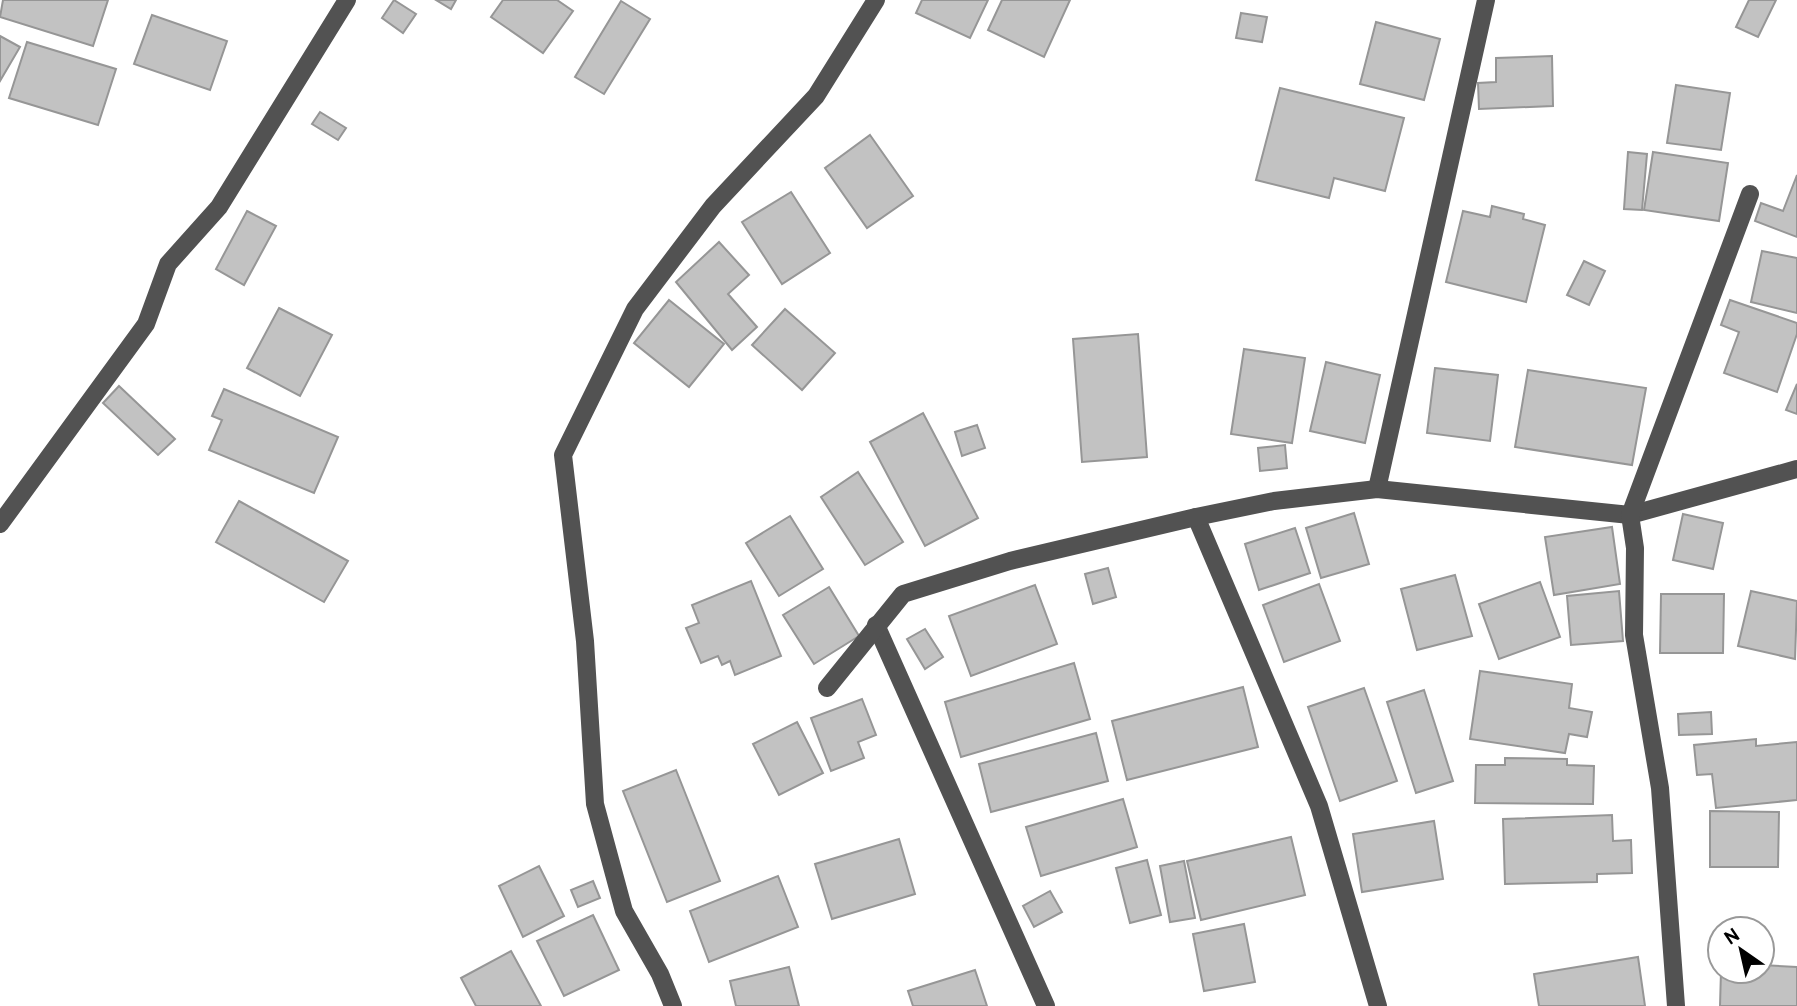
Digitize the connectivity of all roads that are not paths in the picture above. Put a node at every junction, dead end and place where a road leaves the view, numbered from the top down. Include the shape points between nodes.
1 (347, 0) edge
2 (877, 0) edge
3 (1486, 0) edge
4 (1750, 194) dead end
5 (1797, 469) edge
6 (1377, 489) junction
7 (1630, 515) junction
8 (1196, 517) junction
9 (0, 524) edge
10 (876, 625) junction
11 (827, 688) dead end
12 (673, 1006) edge
13 (1046, 1006) edge
14 (1378, 1006) edge
15 (1676, 1006) edge

1 - 9 street via 219,207 168,264 146,324
2 - 12 street via 816,96 713,206 635,309 563,455 585,641 595,804 624,911
3 - 6 street
4 - 7 street
5 - 7 street
6 - 7 street
6 - 8 street via 1274,501
7 - 15 street via 1635,548 1634,635 1660,788
8 - 10 street via 1010,561 903,594
8 - 14 street via 1319,806
10 - 11 street
10 - 13 street

